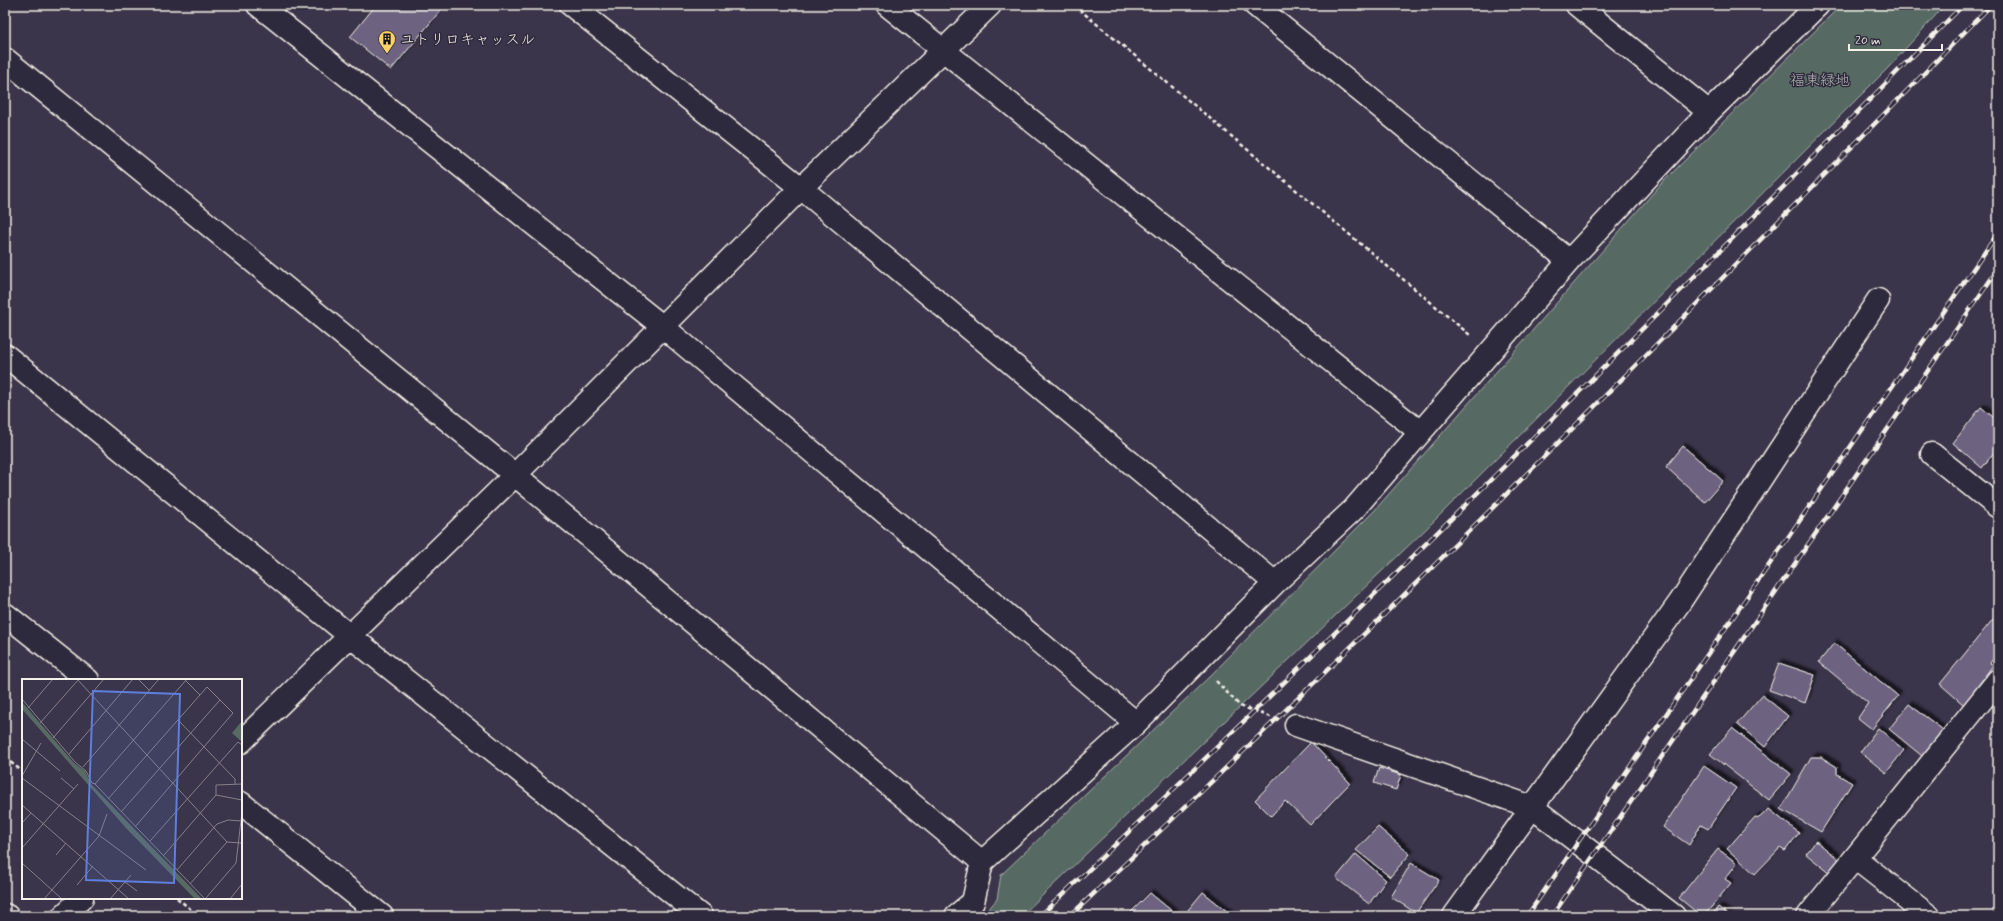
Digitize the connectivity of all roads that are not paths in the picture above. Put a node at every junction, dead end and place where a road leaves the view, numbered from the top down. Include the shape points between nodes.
1 (258, 5) edge
2 (571, 5) edge
3 (887, 5) edge
4 (990, 5) edge
5 (1255, 5) edge
6 (1577, 5) edge
7 (1818, 5) edge
8 (281, 12) edge
9 (944, 52) junction
10 (5, 59) edge
11 (1709, 112) junction
12 (801, 188) junction
13 (1569, 261) junction
14 (1878, 300) dead end
15 (662, 326) junction
16 (5, 355) edge
17 (1420, 432) junction
18 (1932, 454) dead end
19 (515, 475) junction
20 (1998, 507) edge
21 (1275, 583) junction
22 (5, 614) edge
23 (350, 636) junction
24 (87, 679) edge
25 (1998, 680) edge
26 (1136, 722) junction
27 (1296, 726) road end
28 (242, 741) edge
29 (242, 804) edge
30 (1532, 807) junction
31 (1854, 858) junction
32 (982, 862) junction
33 (81, 899) edge
34 (63, 916) edge
35 (382, 916) edge
36 (701, 916) edge
37 (956, 916) edge
38 (1454, 916) edge
39 (1674, 916) edge
40 (1808, 916) edge
41 (1929, 916) edge

1 - 8 street
2 - 12 street
3 - 9 street
4 - 9 street
5 - 13 street
6 - 11 street
7 - 11 street
8 - 15 street
9 - 12 street
9 - 17 street
10 - 19 street
11 - 13 street
12 - 15 street
12 - 21 street
13 - 17 street
14 - 30 street via 1680,602
15 - 19 street
15 - 26 street
16 - 23 street
17 - 21 street via 1354,509
18 - 20 street
19 - 23 street
19 - 32 street
21 - 26 street
22 - 24 street
23 - 28 street
23 - 36 street
25 - 31 street
26 - 32 street
27 - 30 street
29 - 35 street
30 - 38 street
30 - 39 street
31 - 40 street
31 - 41 street
32 - 37 street via 973,902
33 - 34 street

